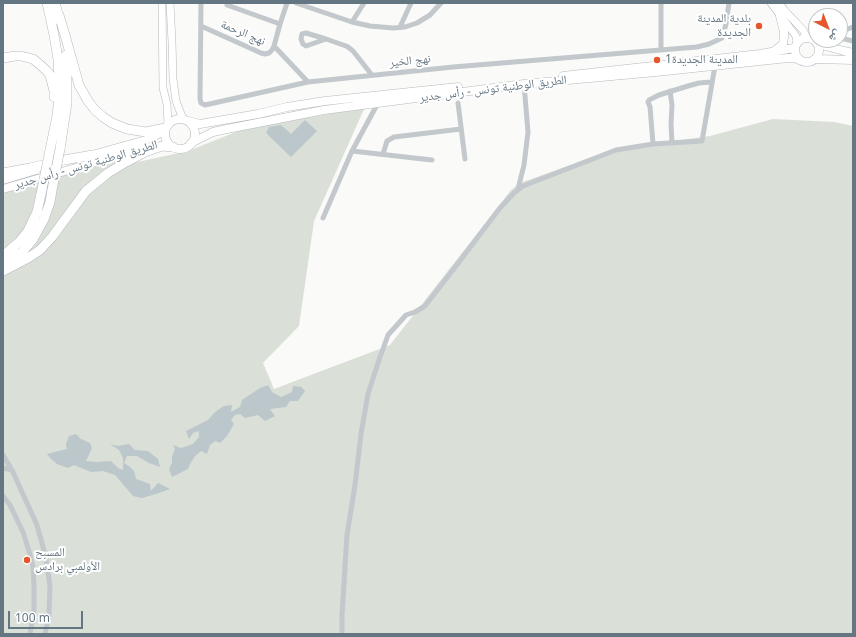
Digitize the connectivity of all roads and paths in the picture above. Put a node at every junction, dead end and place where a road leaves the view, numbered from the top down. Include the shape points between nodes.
1 (47, 3) edge
2 (55, 3) edge
3 (162, 3) edge
4 (170, 3) edge
5 (201, 3) edge
6 (287, 3) edge
7 (296, 3) edge
8 (364, 3) edge
9 (411, 3) edge
10 (441, 3) edge
11 (661, 3) edge
12 (729, 3) edge
13 (771, 3) edge
14 (779, 3) edge
15 (226, 5) dead end
16 (59, 15) junction
17 (780, 16) junction
18 (352, 22) junction
19 (280, 24) junction
20 (201, 26) junction
21 (400, 27) junction
22 (807, 38) joint
23 (326, 39) dead end
24 (274, 46) junction
25 (796, 46) junction
26 (819, 48) edge
27 (835, 48) edge
28 (661, 49) junction
29 (773, 53) junction
30 (853, 53) edge
31 (3, 58) edge
32 (816, 59) junction
33 (799, 60) junction
34 (853, 60) edge
35 (715, 66) junction
36 (372, 75) junction
37 (308, 82) junction
38 (711, 82) junction
39 (524, 84) junction
40 (670, 91) junction
41 (378, 103) junction
42 (458, 103) dead end
43 (185, 120) junction
44 (166, 128) junction
45 (461, 129) junction
46 (53, 132) junction
47 (191, 143) junction
48 (672, 143) junction
49 (653, 144) junction
50 (171, 146) junction
51 (352, 151) junction
52 (383, 154) junction
53 (93, 155) junction
54 (465, 159) dead end
55 (432, 160) dead end
56 (3, 173) edge
57 (3, 180) edge
58 (3, 189) edge
59 (518, 189) junction
60 (41, 194) junction
61 (323, 218) dead end
62 (3, 251) edge
63 (3, 256) edge
64 (3, 266) edge
65 (3, 271) edge
66 (3, 455) edge
67 (3, 468) edge
68 (12, 470) junction
69 (3, 496) edge
70 (30, 634) edge
71 (45, 634) edge
72 (342, 634) edge

1 - 46 highway via 58,59 58,109
2 - 16 highway
3 - 44 street via 163,88 168,112
4 - 43 street via 173,79 176,101
5 - 20 street, نهج الخير
6 - 19 street
7 - 18 street
8 - 18 street
9 - 21 street
10 - 21 street via 424,19
11 - 28 street
12 - 28 street, نهج الخير via 722,38 697,47
13 - 17 street
14 - 22 street via 804,30
15 - 19 street
16 - 44 highway via 79,85 95,110 112,123 127,129 146,132
16 - 64 highway, bridge via 66,52 68,84 50,202 33,239 23,251
17 - 25 street via 796,36
17 - 29 main road via 784,37 782,44
18 - 21 street via 379,27
19 - 24 street
20 - 24 street, نهج الرحمة via 261,53 269,53
20 - 37 street, نهج الخير via 202,104
22 - 25 main road via 800,40
23 - 36 street via 350,48
24 - 37 street
25 - 29 main road, الطريق الوطنية تونس - رأس جدير
25 - 33 main road via 794,53
26 - 32 main road
27 - 30 main road
28 - 36 street, نهج الخير
29 - 43 main road, الطريق الوطنية تونس - رأس جدير via 325,101 200,124
31 - 46 highway via 15,56 33,59 50,75 54,91
32 - 33 main road via 806,63
32 - 34 main road
33 - 35 main road, الطريق الوطنية تونس - رأس جدير via 788,58
35 - 38 street
35 - 39 main road, الطريق الوطنية تونس - رأس جدير
36 - 37 street, نهج الخير
38 - 40 street
38 - 48 street via 702,141
39 - 41 main road, الطريق الوطنية تونس - رأس جدير
39 - 59 street via 528,132
40 - 48 street
40 - 49 street via 648,101
41 - 47 main road, الطريق الوطنية تونس - رأس جدير via 324,110 227,129 213,132
41 - 51 street
42 - 45 street
43 - 44 main road via 176,119
43 - 47 main road via 195,133
44 - 50 main road via 165,138
44 - 53 main road, الطريق الوطنية تونس - رأس جدير via 146,140
45 - 52 street via 396,136 388,141
45 - 54 street
46 - 60 highway, bridge
47 - 50 main road via 183,148
48 - 49 street
49 - 59 street via 616,150
50 - 58 main road, الطريق الوطنية تونس - رأس جدير via 161,144
50 - 65 highway via 162,146 145,152 93,184 40,250
51 - 52 street
51 - 61 street
52 - 55 street
53 - 56 highway
53 - 57 main road, الطريق الوطنية تونس - رأس جدير
59 - 72 street via 500,208 425,306 406,315 388,335 368,394 361,434 347,535
60 - 62 highway via 26,227
60 - 63 highway via 37,212 28,231
66 - 68 street
67 - 68 street
68 - 71 street via 37,525 46,558 50,586 49,615
69 - 70 street via 23,532 33,567 34,610

